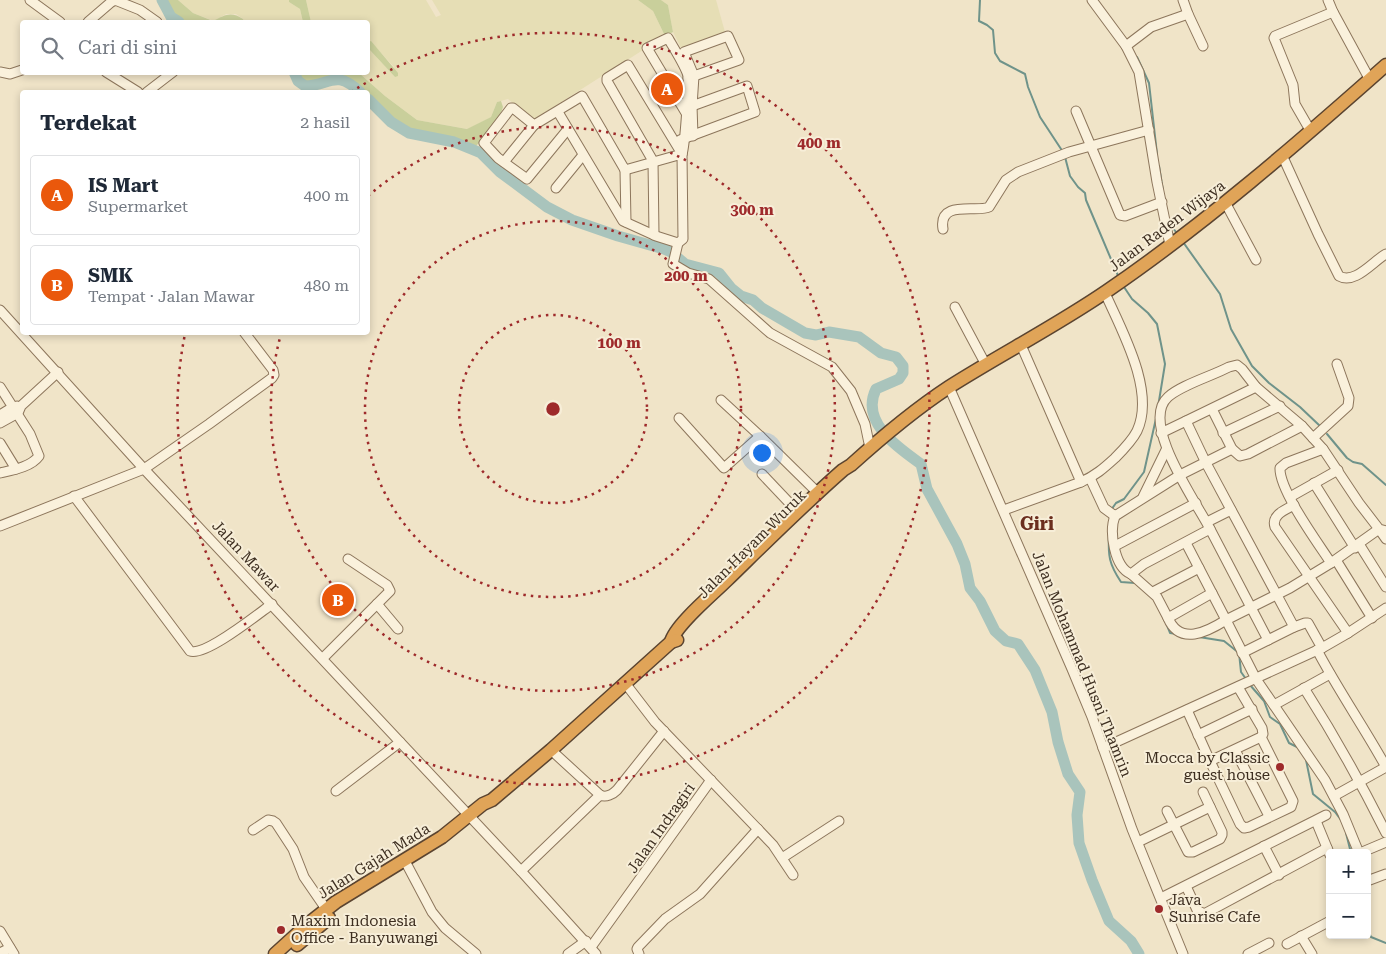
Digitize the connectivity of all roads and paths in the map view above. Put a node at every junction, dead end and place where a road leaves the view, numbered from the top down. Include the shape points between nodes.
1 (30, 0) edge
2 (1092, 0) edge
3 (1183, 0) edge
4 (1328, 0) edge
5 (1333, 12) junction
6 (1188, 14) junction
7 (57, 20) edge
8 (90, 20) edge
9 (154, 20) edge
10 (1126, 46) junction
11 (1203, 46) dead end
12 (1386, 65) edge
13 (20, 71) edge
14 (0, 72) edge
15 (111, 75) edge
16 (169, 75) edge
17 (691, 77) junction
18 (1370, 80) junction
19 (135, 90) edge
20 (150, 90) edge
21 (689, 110) junction
22 (1076, 111) dead end
23 (558, 112) junction
24 (534, 125) junction
25 (568, 128) junction
26 (1149, 130) junction
27 (1310, 130) junction
28 (689, 137) junction
29 (674, 142) junction
30 (1091, 146) junction
31 (682, 154) junction
32 (1282, 154) junction
33 (583, 155) junction
34 (653, 161) junction
35 (504, 162) junction
36 (625, 170) junction
37 (556, 188) dead end
38 (1162, 202) junction
39 (1225, 202) junction
40 (626, 222) junction
41 (944, 229) dead end
42 (654, 235) junction
43 (1170, 245) junction
44 (677, 250) junction
45 (1386, 254) edge
46 (1256, 260) dead end
47 (1105, 292) junction
48 (956, 307) dead end
49 (0, 310) edge
50 (20, 331) edge
51 (23, 335) edge
52 (246, 335) edge
53 (1021, 345) junction
54 (1337, 364) dead end
55 (986, 365) junction
56 (58, 372) junction
57 (0, 387) edge
58 (949, 387) junction
59 (1256, 387) junction
60 (721, 400) dead end
61 (1280, 406) junction
62 (17, 409) junction
63 (1212, 409) junction
64 (0, 415) edge
65 (679, 418) dead end
66 (1186, 421) junction
67 (0, 424) edge
68 (1302, 426) junction
69 (1161, 433) junction
70 (1223, 433) junction
71 (760, 436) junction
72 (1314, 438) junction
73 (0, 443) edge
74 (873, 446) junction
75 (1323, 449) junction
76 (1166, 450) junction
77 (1232, 450) junction
78 (1206, 463) junction
79 (852, 465) junction
80 (144, 468) junction
81 (16, 469) junction
82 (1338, 470) junction
83 (0, 473) edge
84 (762, 474) dead end
85 (1180, 475) junction
86 (1086, 480) junction
87 (1314, 483) junction
88 (818, 493) junction
89 (74, 496) junction
90 (1143, 497) junction
91 (1292, 501) junction
92 (1196, 503) junction
93 (1004, 510) junction
94 (1232, 510) junction
95 (798, 512) junction
96 (1110, 513) junction
97 (1208, 525) junction
98 (0, 526) edge
99 (1383, 530) edge
100 (1386, 539) edge
101 (1186, 542) junction
102 (1115, 546) junction
103 (1357, 546) junction
104 (348, 559) dead end
105 (1334, 562) junction
106 (1199, 568) junction
107 (1131, 574) junction
108 (1310, 577) junction
109 (1386, 587) edge
110 (1153, 592) junction
111 (1212, 593) junction
112 (1278, 594) junction
113 (272, 604) junction
114 (377, 604) junction
115 (1252, 608) junction
116 (1386, 608) edge
117 (1168, 618) junction
118 (1372, 618) junction
119 (1226, 620) junction
120 (1294, 627) junction
121 (398, 629) dead end
122 (1348, 633) junction
123 (1268, 640) junction
124 (671, 642) junction
125 (1319, 649) junction
126 (1242, 653) junction
127 (323, 658) junction
128 (1330, 674) junction
129 (1255, 679) junction
130 (625, 682) junction
131 (1239, 687) junction
132 (1304, 688) junction
133 (1274, 705) junction
134 (1187, 710) junction
135 (1252, 710) junction
136 (664, 731) junction
137 (1198, 736) junction
138 (1261, 737) junction
139 (400, 742) junction
140 (1103, 748) junction
141 (552, 750) junction
142 (1235, 750) junction
143 (1210, 761) junction
144 (1386, 767) edge
145 (711, 780) junction
146 (1360, 782) junction
147 (336, 791) dead end
148 (1203, 792) dead end
149 (606, 795) junction
150 (1334, 796) junction
151 (1210, 807) junction
152 (1167, 811) dead end
153 (1269, 816) junction
154 (1326, 816) dead end
155 (471, 818) junction
156 (1316, 821) junction
157 (839, 822) dead end
158 (1174, 825) junction
159 (758, 828) junction
160 (253, 830) dead end
161 (1386, 833) edge
162 (1138, 842) junction
163 (1386, 842) edge
164 (1264, 846) junction
165 (1328, 849) edge
166 (1358, 849) edge
167 (1369, 849) edge
168 (1326, 853) edge
169 (782, 858) junction
170 (407, 864) junction
171 (521, 871) junction
172 (1279, 874) junction
173 (1386, 874) edge
174 (793, 875) dead end
175 (1371, 880) edge
176 (1186, 886) junction
177 (1161, 898) junction
178 (326, 910) junction
179 (1326, 923) edge
180 (0, 931) edge
181 (1301, 936) junction
182 (1269, 943) dead end
183 (1287, 944) dead end
184 (591, 948) edge
185 (12, 951) edge
186 (1259, 951) edge
187 (0, 953) edge
188 (275, 954) edge
189 (287, 954) edge
190 (476, 954) edge
191 (568, 954) edge
192 (639, 954) edge
193 (1182, 954) edge
194 (1248, 954) edge
195 (1312, 954) edge

1 - 7 street
2 - 10 street
3 - 6 street
4 - 5 street
5 - 18 street
5 - 27 street via 1274,38 1293,85 1295,104
6 - 10 street via 1151,27
6 - 11 street
8 - 9 street via 115,0
10 - 26 street via 1139,72
12 - 18 highway, Jalan Raden Wijaya
13 - 14 street via 10,74
15 - 19 street
16 - 20 street
17 - 17 street via 739,60 728,36 684,52
17 - 21 street
17 - 21 street via 668,38 647,48
18 - 27 highway, Jalan Raden Wijaya
21 - 28 street
21 - 28 street via 746,86 755,112
22 - 30 street
23 - 24 street
23 - 25 street
23 - 36 street via 582,96
24 - 35 street
24 - 35 street via 510,108 484,143
25 - 33 street
25 - 35 street via 527,179
26 - 30 street
26 - 38 street
27 - 32 highway, Jalan Raden Wijaya
28 - 29 street
28 - 31 street
29 - 31 street
29 - 34 street via 628,65 607,78
30 - 38 street via 1120,215
30 - 41 street via 1007,178 988,208 953,211 944,218
31 - 34 street
31 - 44 street via 683,240
32 - 39 highway, Jalan Raden Wijaya
32 - 45 street via 1339,276 1356,276
33 - 37 street
33 - 40 street
34 - 36 street
34 - 42 street
36 - 40 street
38 - 43 street
39 - 43 highway, Jalan Raden Wijaya
39 - 46 street
40 - 42 street
42 - 44 street
43 - 47 highway, Jalan Raden Wijaya
44 - 74 street via 673,264 688,273 709,279 770,333 832,367 851,391
47 - 53 highway, Jalan Raden Wijaya
47 - 86 street via 1139,375 1140,419 1134,436 1122,451 1099,473
48 - 55 street
49 - 50 street, Jalan Mawar
51 - 56 street, Jalan Mawar
52 - 80 street via 274,375
53 - 55 highway, Jalan Raden Wijaya
53 - 86 street
54 - 72 street via 1349,398 1348,406
55 - 58 highway, Jalan Raden Wijaya
56 - 62 street
56 - 80 street, Jalan Mawar
57 - 62 street
58 - 74 highway, Jalan Hayam Wuruk
58 - 93 street, Jalan Mohammad Husni Thamrin
59 - 61 street
59 - 63 street
59 - 69 street via 1235,365 1177,391 1162,405
60 - 71 street
61 - 68 street
61 - 70 street
62 - 64 street
62 - 67 street
62 - 81 street via 39,456
63 - 66 street
63 - 70 street
65 - 71 street via 724,468
66 - 69 street
66 - 78 street
68 - 72 street
68 - 77 street via 1244,456
69 - 76 street
70 - 77 street
71 - 88 street
72 - 75 street
73 - 81 street
74 - 79 highway, Jalan Hayam Wuruk
75 - 82 street
75 - 91 street via 1280,468 1280,476
76 - 85 street
76 - 90 street
77 - 78 street
78 - 85 street
78 - 94 street
79 - 88 highway, Jalan Hayam Wuruk
79 - 124 highway, Jalan Hayam Wuruk via 848,474 679,639
80 - 89 street
80 - 113 street, Jalan Mawar
81 - 83 street
82 - 87 street
82 - 99 street via 1359,503
84 - 95 street
85 - 90 street
85 - 92 street
86 - 93 street
86 - 96 street
87 - 91 street
87 - 103 street
88 - 95 highway, Jalan Hayam Wuruk
89 - 98 street
89 - 113 street via 190,651 212,646
90 - 96 street
91 - 105 street
91 - 108 street via 1273,523
92 - 97 street
92 - 102 street
93 - 140 street, Jalan Mohammad Husni Thamrin
94 - 97 street
94 - 112 street
95 - 124 highway, Jalan Hayam Wuruk via 692,614 673,635
96 - 102 street
97 - 101 street
97 - 115 street
99 - 100 street
99 - 103 street
101 - 106 street
101 - 107 street
102 - 107 street via 1121,566
103 - 105 street
103 - 109 street
104 - 114 street via 389,588 389,593
105 - 108 street
105 - 118 street
106 - 110 street
106 - 111 street
107 - 110 street
108 - 112 street
108 - 122 street
110 - 117 street
111 - 117 street
111 - 119 street
112 - 115 street
112 - 120 street
113 - 127 street, Jalan Mawar
114 - 121 street
114 - 127 street
115 - 119 street
115 - 123 street
116 - 118 street
117 - 119 street via 1177,631 1189,634 1207,630
118 - 122 street
119 - 126 street
120 - 123 street
120 - 125 street via 1308,623
122 - 125 street
123 - 126 street
124 - 130 highway, Jalan Hayam Wuruk
125 - 128 street
125 - 129 street
126 - 129 street
127 - 139 street, Jalan Mawar
128 - 132 street
128 - 144 street
129 - 131 street
129 - 133 street
130 - 136 street, Jalan Indragiri
130 - 141 highway, Jalan Hayam Wuruk
131 - 134 street
131 - 135 street
132 - 133 street
132 - 146 street
133 - 150 street
134 - 137 street
134 - 140 street
135 - 137 street
135 - 138 street via 1262,728
136 - 145 street, Jalan Indragiri
136 - 149 street
137 - 143 street
138 - 142 street
138 - 153 street via 1293,801 1291,807
139 - 147 street
139 - 155 street, Jalan Mawar
140 - 162 street, Jalan Mohammad Husni Thamrin
141 - 149 street
141 - 155 highway, Jalan Hayam Wuruk via 492,800 485,802
142 - 143 street
142 - 153 street
143 - 153 street via 1240,825 1246,828
144 - 146 street
145 - 159 street
145 - 184 street, Jalan Indragiri
146 - 150 street
146 - 161 street
148 - 151 street
149 - 171 street
150 - 166 street
151 - 158 street
151 - 158 street via 1222,836 1194,852 1187,852
152 - 158 street
154 - 156 street
155 - 170 highway, Jalan Gajah Mada
155 - 170 highway via 442,847
155 - 171 street, Jalan Mawar
156 - 164 street
156 - 165 street
157 - 169 street
158 - 162 street
159 - 169 street
159 - 192 street via 700,894 665,919 638,947
160 - 178 street via 268,820 276,823 304,877
162 - 177 street, Jalan Mohammad Husni Thamrin
163 - 167 street
164 - 172 street
164 - 176 street
168 - 172 street
169 - 174 street
170 - 178 highway, Jalan Gajah Mada
170 - 189 highway via 338,910
170 - 190 street via 432,912 445,928
171 - 184 street, Jalan Mawar
172 - 176 street via 1204,914 1197,910
173 - 175 street
176 - 177 street
177 - 193 street, Jalan Mohammad Husni Thamrin
178 - 188 highway, Jalan Gajah Mada
179 - 181 street
180 - 185 street
181 - 183 street
181 - 195 street
182 - 186 street
184 - 191 street
185 - 187 street
186 - 194 street

